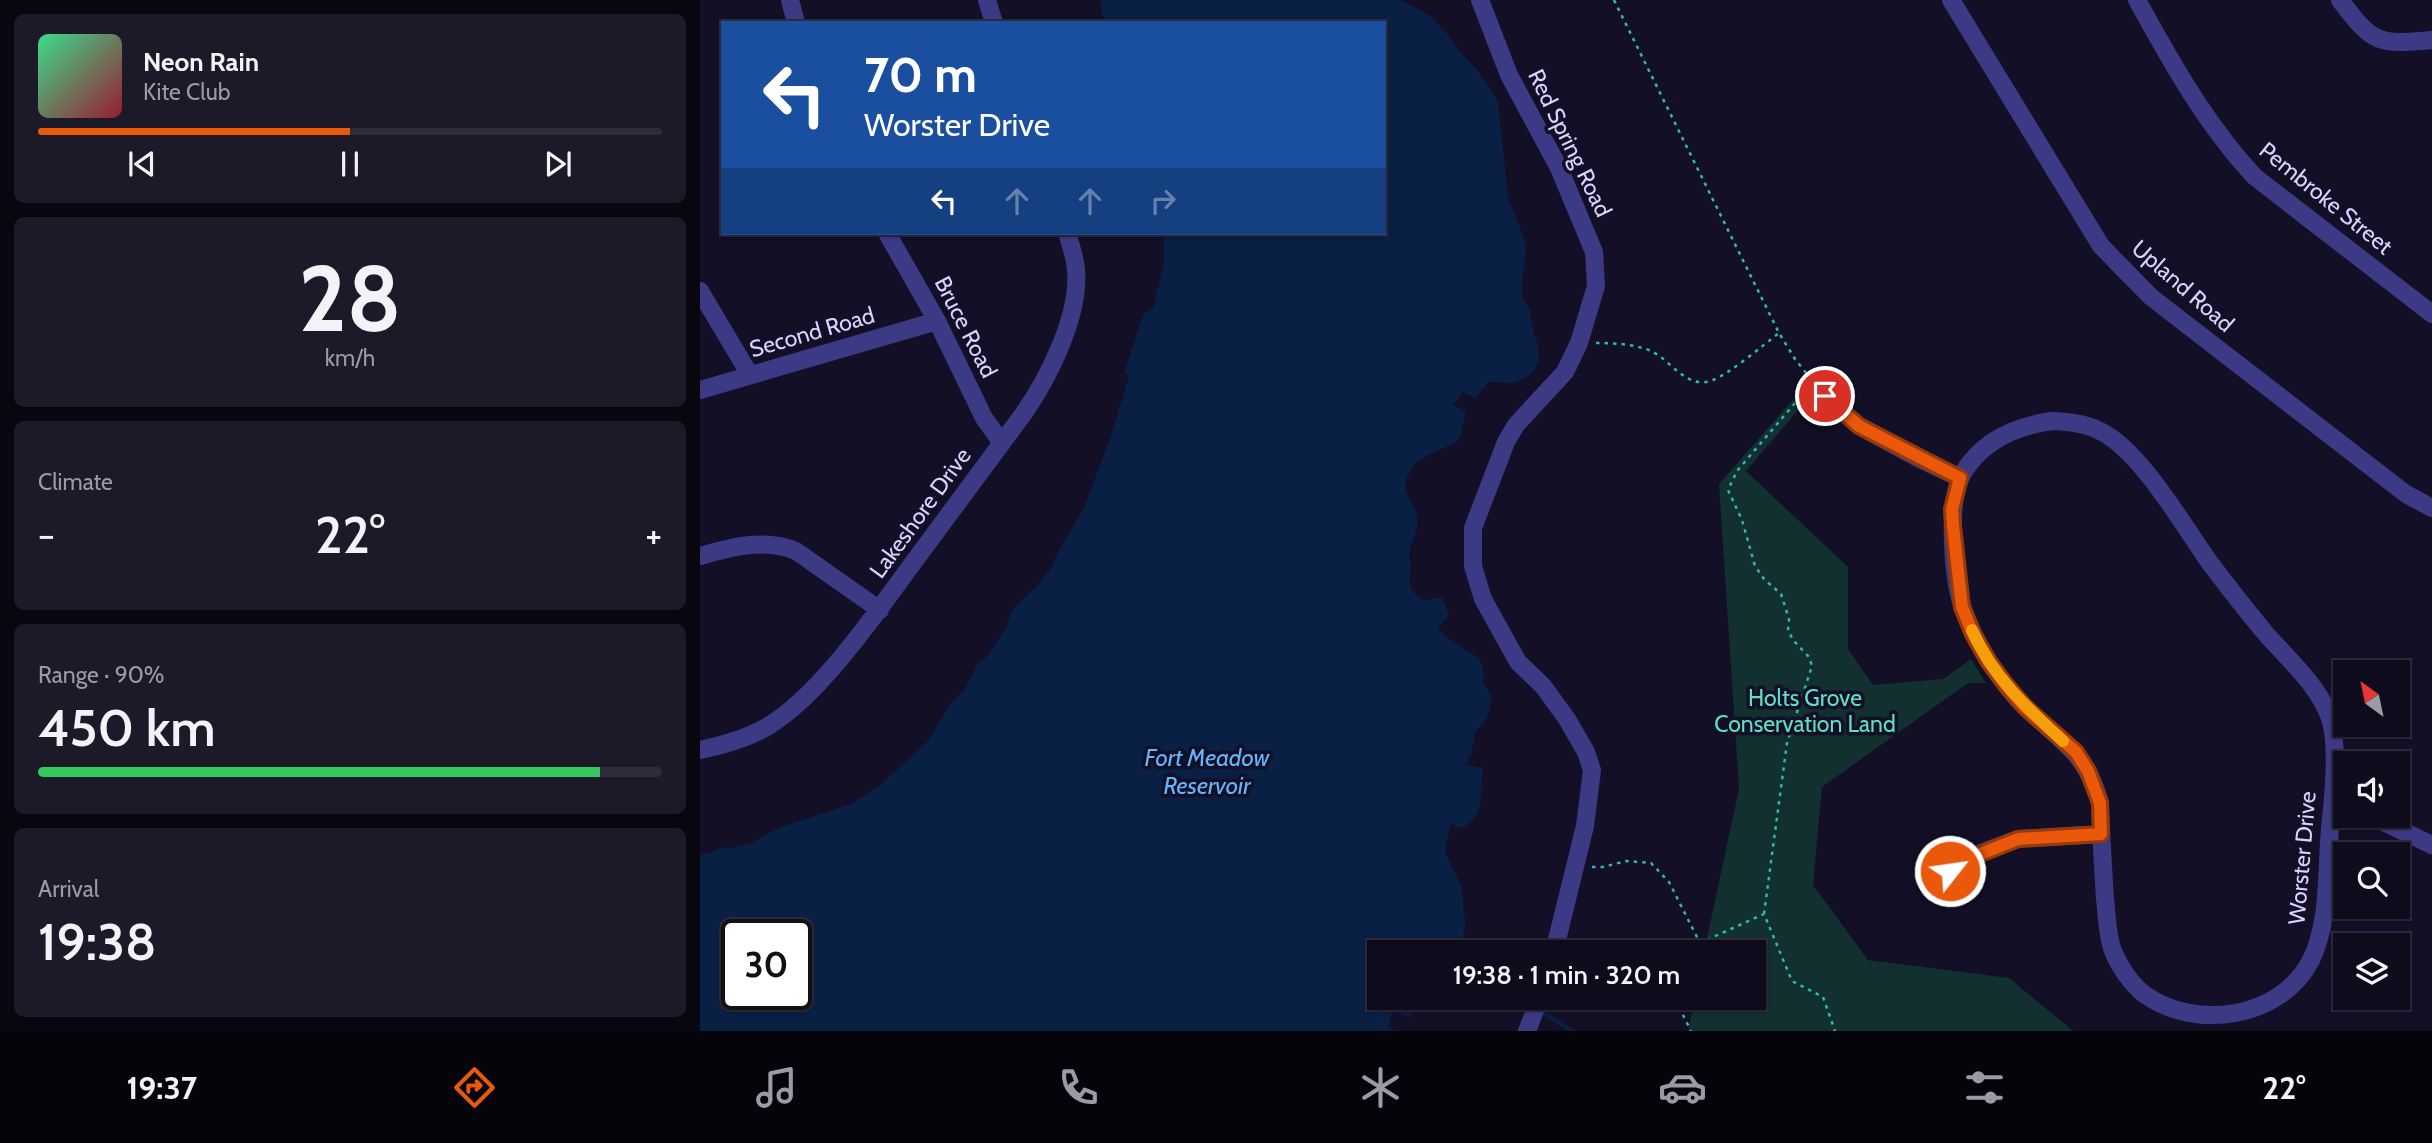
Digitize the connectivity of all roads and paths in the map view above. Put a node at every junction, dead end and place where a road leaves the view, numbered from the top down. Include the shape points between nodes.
1 (790, 0) edge
2 (988, 0) edge
3 (1480, 0) edge
4 (1614, 0) edge
5 (1951, 0) edge
6 (2137, 0) edge
7 (2340, 0) edge
8 (795, 21) edge
9 (993, 21) edge
10 (2432, 40) edge
11 (888, 235) edge
12 (1068, 235) edge
13 (700, 291) edge
14 (2432, 314) edge
15 (937, 321) junction
16 (1779, 333) junction
17 (1579, 343) junction
18 (750, 375) junction
19 (700, 390) edge
20 (1825, 396) junction
21 (1002, 443) junction
22 (1960, 478) junction
23 (2432, 508) edge
24 (700, 556) edge
25 (880, 610) junction
26 (700, 750) edge
27 (2334, 751) edge
28 (2335, 828) edge
29 (2396, 828) edge
30 (2101, 834) junction
31 (2432, 845) edge
32 (1575, 866) junction
33 (1950, 871) dead end
34 (1764, 914) junction
35 (1557, 940) edge
36 (1698, 940) edge
37 (1707, 940) edge
38 (1535, 1010) edge
39 (1682, 1010) edge
40 (1527, 1031) edge
41 (1691, 1031) edge
42 (1835, 1031) edge

1 - 8 street
2 - 9 street
3 - 17 street, Red Spring Road via 1509,75 1559,168 1594,252 1596,286
4 - 16 path
5 - 23 street, Upland Road via 2101,246 2151,297 2406,494
6 - 14 street, Pembroke Street via 2225,143 2246,168
7 - 10 street via 2375,38 2396,44
11 - 15 street, Bruce Road
12 - 21 street, Lakeshore Drive via 1077,272 1066,328 1045,381
13 - 18 street
15 - 18 street, Second Road
15 - 21 street, Bruce Road via 976,404
16 - 17 path via 1712,380 1693,382 1646,349 1619,343
16 - 20 path
17 - 32 street, Red Spring Road via 1565,372 1506,442 1473,528 1473,566 1483,599 1518,662 1567,719 1592,770 1586,826
18 - 19 street, Second Road
20 - 22 street via 1859,426
20 - 34 path via 1801,397 1737,471 1728,490 1755,566 1781,594 1788,630 1812,666 1787,743
21 - 25 street, Lakeshore Drive
22 - 27 street, Worster Drive via 1989,444 2029,424 2078,424 2098,429 2120,443 2238,600 2320,696 2331,720
22 - 30 street, Worster Drive via 1952,509 1962,607 1973,634 2006,685 2076,752 2088,771 2100,803
24 - 25 street via 758,544 784,546
25 - 26 street, Lakeshore Drive via 782,716 751,735
28 - 30 street, Worster Drive via 2320,939 2310,962 2279,996 2228,1016 2195,1014 2163,1005 2142,993 2123,969 2112,949
29 - 31 street
30 - 33 street via 2018,839
32 - 35 street, Red Spring Road
32 - 36 path via 1651,863 1669,882
34 - 37 path
34 - 42 path via 1792,981 1823,997
38 - 40 street
39 - 41 path

